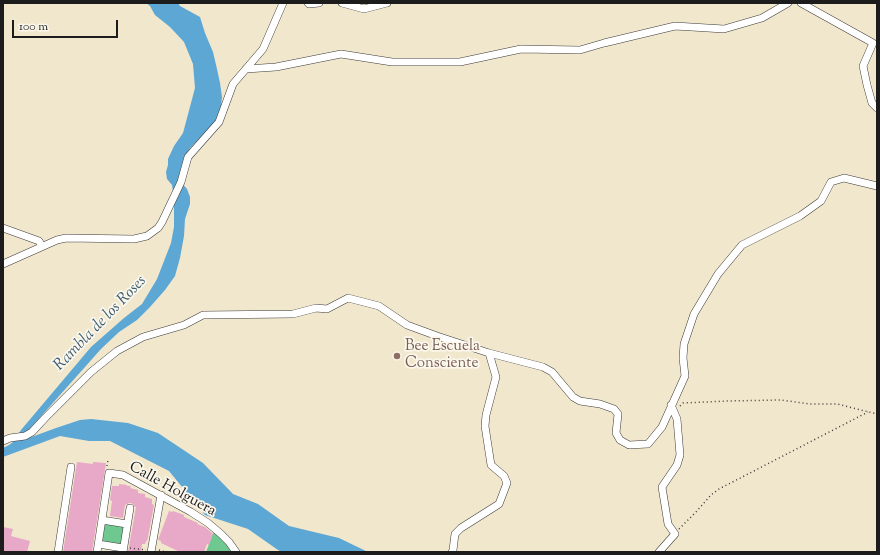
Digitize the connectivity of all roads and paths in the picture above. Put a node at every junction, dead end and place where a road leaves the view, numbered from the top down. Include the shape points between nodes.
1 (283, 3) edge
2 (308, 3) edge
3 (319, 3) edge
4 (342, 3) edge
5 (387, 3) edge
6 (788, 3) edge
7 (802, 3) edge
8 (875, 44) edge
9 (246, 69) junction
10 (877, 108) edge
11 (877, 186) edge
12 (3, 228) edge
13 (42, 246) junction
14 (3, 264) edge
15 (489, 353) junction
16 (672, 408) junction
17 (868, 412) junction
18 (877, 414) edge
19 (3, 441) edge
20 (71, 466) dead end
21 (161, 495) junction
22 (130, 508) dead end
23 (102, 520) junction
24 (127, 524) junction
25 (675, 534) junction
26 (98, 548) edge
27 (123, 549) edge
28 (151, 551) edge
29 (58, 552) edge
30 (165, 552) edge
31 (236, 552) edge
32 (452, 552) edge
33 (659, 552) edge

1 - 9 street via 264,49
2 - 3 street
4 - 5 street via 364,9
6 - 9 street via 762,18 724,29 675,26 580,50 521,49 460,62 392,62 341,54
7 - 8 street
8 - 10 street via 864,66 872,103
9 - 13 street via 233,84 219,122 188,157 181,182 158,228 147,236 134,239 66,238
11 - 16 street via 844,178 831,182 820,201 800,216 742,245 718,274 694,314 684,344 685,376
12 - 13 street via 40,241
13 - 14 street
15 - 16 street via 543,367 552,372 573,397 614,409 618,414 616,433 620,440 629,445 648,444 662,427
15 - 19 street via 407,324 379,306 348,298 327,309 316,308 293,314 203,315 184,326 143,337 117,351 91,372 32,432
15 - 32 street via 496,378 484,426 491,465 504,476 507,483 499,504 455,534
16 - 17 path via 683,403 781,400 837,404
16 - 25 street via 677,419 680,455 677,465 662,487 668,524
17 - 18 path
17 - 25 path via 719,489
20 - 29 street
21 - 23 street, Calle Holguera via 123,475 109,473
21 - 28 street
21 - 31 street, Calle Holguera via 208,523
22 - 24 street
23 - 24 street
23 - 26 street
24 - 27 street
25 - 33 street
26 - 27 street
27 - 28 path
28 - 30 path

